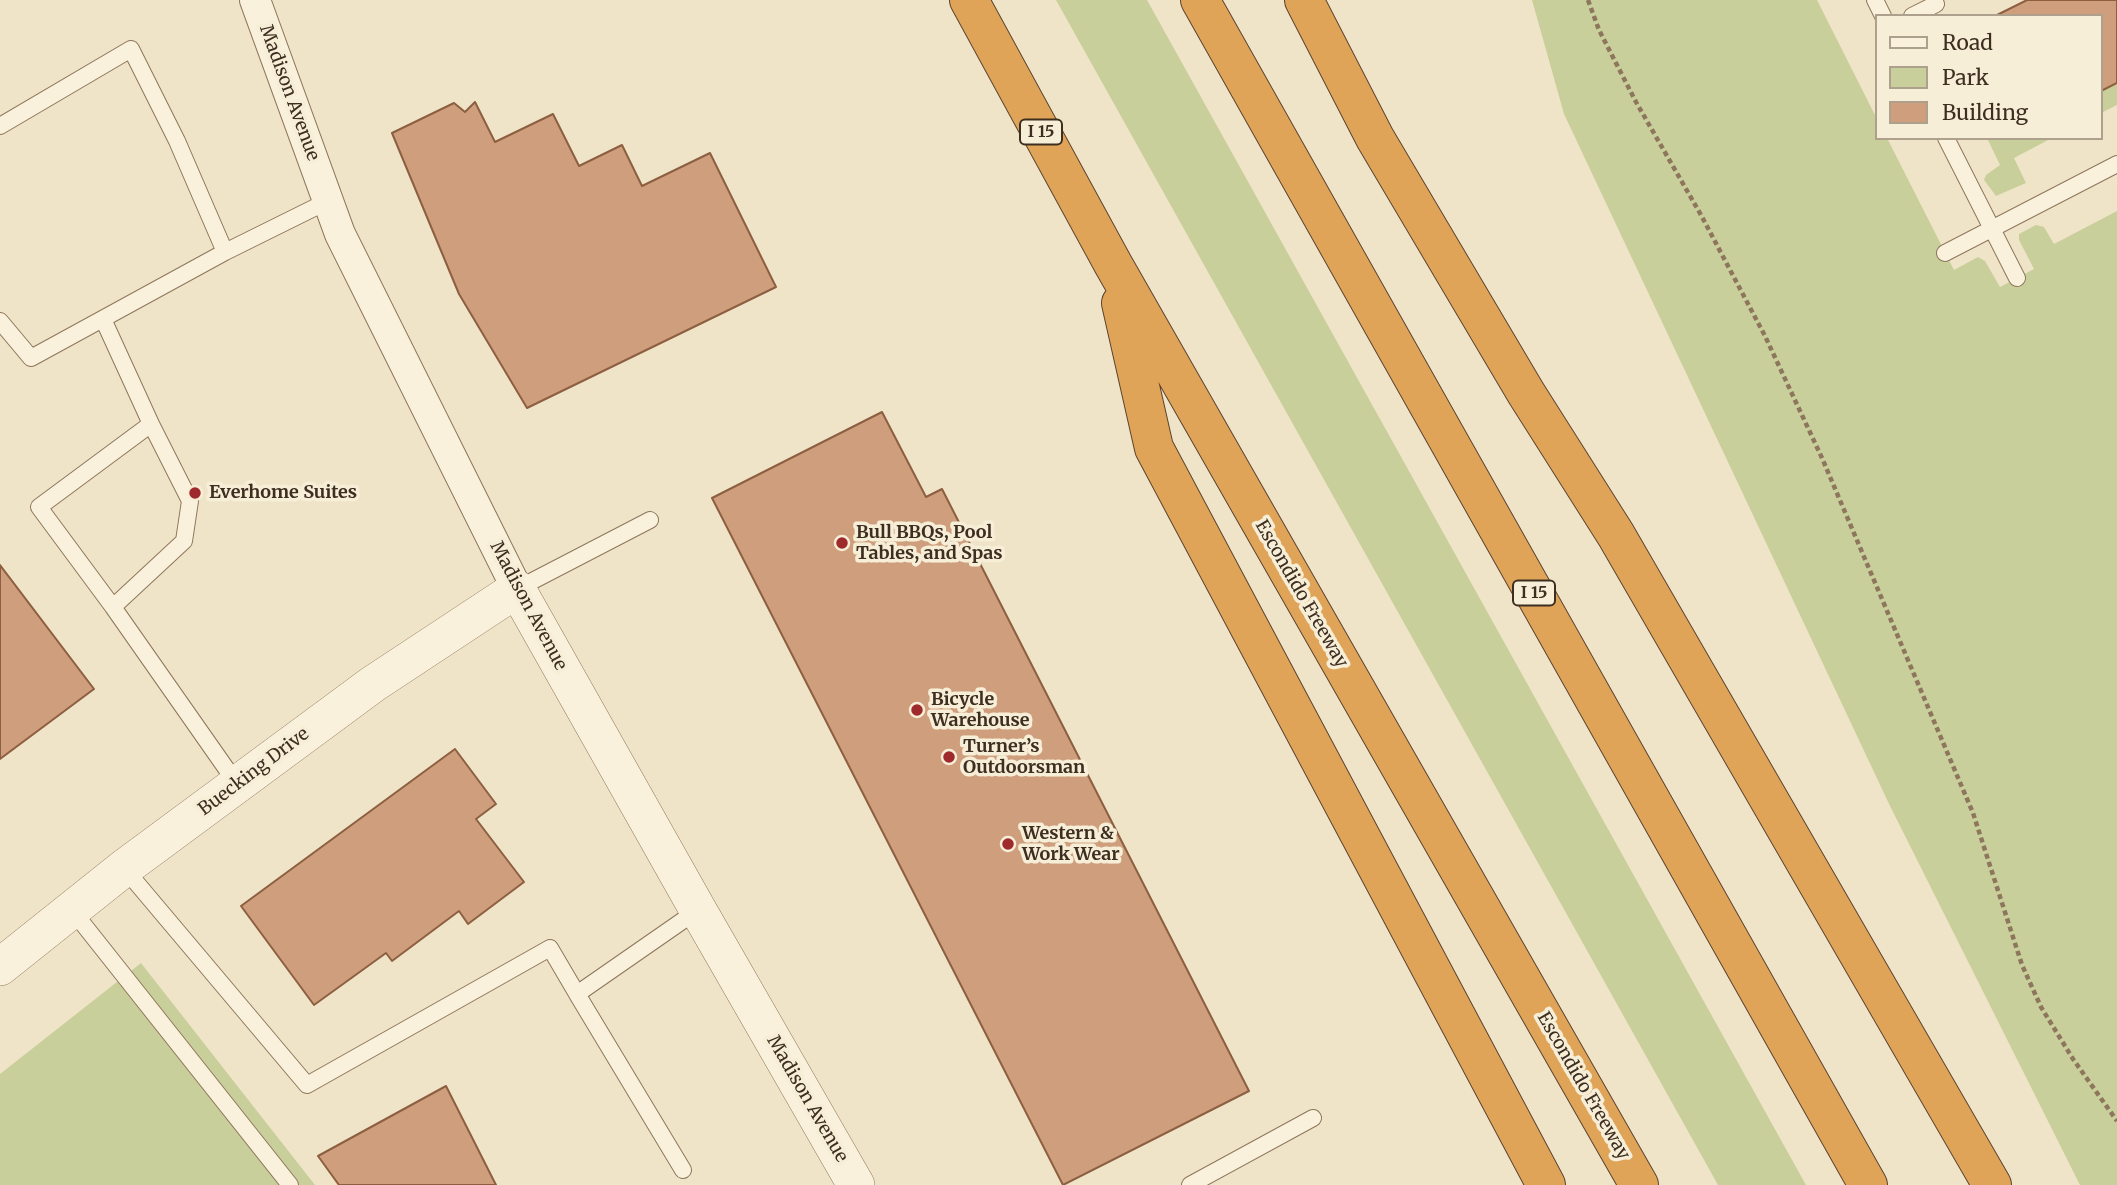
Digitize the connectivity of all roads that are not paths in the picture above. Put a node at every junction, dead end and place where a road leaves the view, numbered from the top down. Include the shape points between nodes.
1 (254, 0) edge
2 (969, 0) edge
3 (1200, 0) edge
4 (1304, 0) edge
5 (1936, 4) dead end
6 (1916, 14) edge
7 (0, 126) edge
8 (1947, 140) edge
9 (2117, 164) edge
10 (328, 201) junction
11 (1992, 228) junction
12 (225, 252) junction
13 (1945, 253) dead end
14 (1112, 264) junction
15 (2017, 278) dead end
16 (103, 319) junction
17 (0, 321) edge
18 (151, 424) junction
19 (650, 520) dead end
20 (517, 590) junction
21 (113, 607) junction
22 (237, 784) junction
23 (124, 868) junction
24 (72, 910) junction
25 (698, 910) junction
26 (3, 959) edge
27 (577, 994) junction
28 (1313, 1118) dead end
29 (683, 1170) dead end
30 (290, 1185) edge
31 (856, 1185) edge
32 (1190, 1185) edge
33 (1546, 1185) edge
34 (1639, 1185) edge
35 (1868, 1185) edge
36 (1992, 1185) edge

1 - 10 street, Madison Avenue
2 - 14 highway, Escondido Freeway / I 15
3 - 35 highway, I 15
4 - 36 highway via 1375,138 1616,535
5 - 6 lane
7 - 12 lane via 131,50
8 - 11 lane
9 - 11 lane
10 - 12 lane
10 - 20 street, Madison Avenue
11 - 13 lane
11 - 15 lane
12 - 16 lane
14 - 33 highway via 1154,448
14 - 34 highway, Escondido Freeway / I 15
16 - 17 lane via 31,358
16 - 18 lane
18 - 21 lane via 190,501 184,541
18 - 21 lane via 39,507
19 - 20 lane
20 - 22 street, Buecking Drive via 373,684
20 - 25 street, Madison Avenue
21 - 22 lane
22 - 23 street, Buecking Drive
23 - 24 street, Buecking Drive
23 - 27 lane via 307,1085 550,948
24 - 26 street, Buecking Drive
24 - 30 lane
25 - 27 lane
25 - 31 street, Madison Avenue
27 - 29 lane
28 - 32 lane

